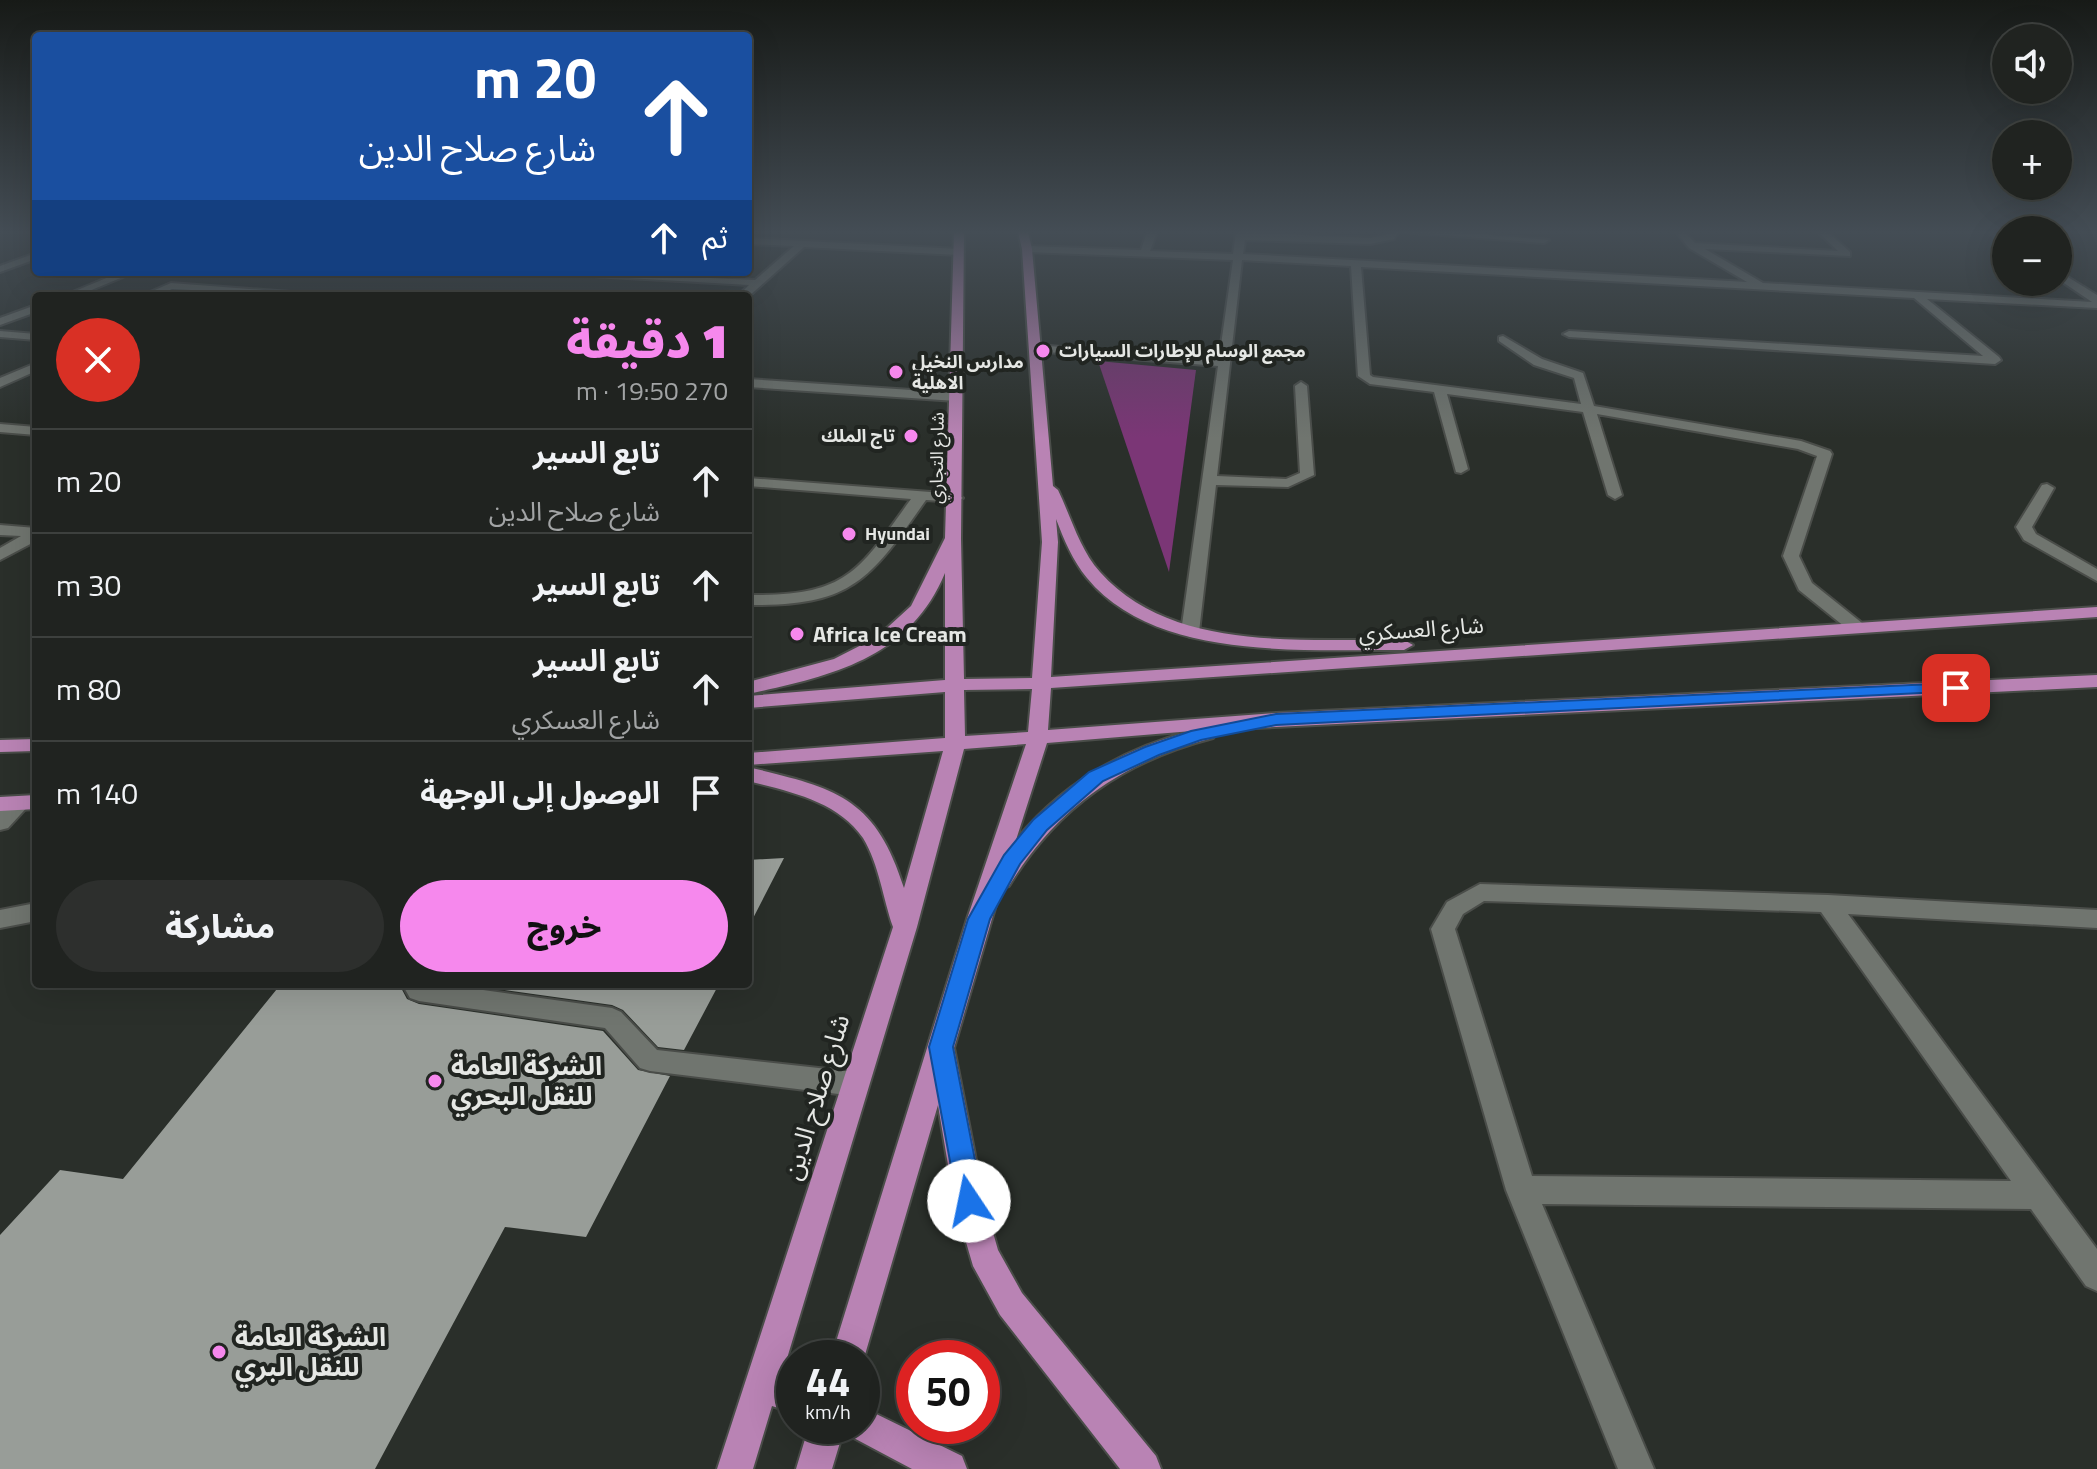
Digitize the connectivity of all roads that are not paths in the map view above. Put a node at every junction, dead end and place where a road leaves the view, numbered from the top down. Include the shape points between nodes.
1 (958, 301) edge
2 (1031, 301) edge
3 (1232, 301) edge
4 (1359, 301) edge
5 (1923, 301) edge
6 (2045, 301) edge
7 (2097, 302) edge
8 (32, 311) edge
9 (1, 332) edge
10 (1569, 334) dead end
11 (32, 336) edge
12 (1503, 339) dead end
13 (1035, 348) junction
14 (1224, 363) junction
15 (32, 369) edge
16 (0, 383) edge
17 (752, 383) edge
18 (1301, 386) dead end
19 (1439, 388) junction
20 (956, 397) junction
21 (1591, 409) junction
22 (0, 428) edge
23 (32, 431) edge
24 (1461, 469) dead end
25 (1045, 476) junction
26 (1209, 480) junction
27 (752, 482) edge
28 (2047, 488) dead end
29 (1615, 495) dead end
30 (921, 496) junction
31 (956, 498) junction
32 (0, 530) edge
33 (32, 533) edge
34 (32, 535) edge
35 (953, 535) junction
36 (0, 555) edge
37 (2097, 576) edge
38 (752, 600) edge
39 (2097, 612) edge
40 (1856, 627) junction
41 (1190, 632) junction
42 (1511, 649) junction
43 (2097, 681) edge
44 (1040, 683) junction
45 (955, 685) junction
46 (752, 687) edge
47 (752, 702) edge
48 (1276, 719) junction
49 (1038, 738) junction
50 (955, 744) junction
51 (32, 745) edge
52 (0, 746) edge
53 (752, 759) edge
54 (752, 775) edge
55 (19, 803) edge
56 (0, 823) edge
57 (1828, 904) junction
58 (32, 913) edge
59 (0, 919) edge
60 (979, 919) junction
61 (2097, 919) edge
62 (905, 927) junction
63 (417, 988) edge
64 (941, 1047) junction
65 (855, 1084) junction
66 (1521, 1190) junction
67 (2041, 1195) junction
68 (2097, 1275) edge
69 (791, 1340) edge
70 (853, 1340) edge
71 (776, 1394) edge
72 (880, 1433) edge
73 (822, 1444) edge
74 (735, 1469) edge
75 (814, 1469) edge
76 (949, 1469) edge
77 (1143, 1469) edge
78 (1636, 1469) edge

1 - 20 main road, شارع التجاري
2 - 13 main road
3 - 14 street
4 - 19 street via 1364,376
5 - 10 street via 1995,360
6 - 7 street
8 - 9 street
9 - 11 street
12 - 21 street via 1538,362 1579,376
13 - 14 street
13 - 25 main road
14 - 26 street
15 - 16 street
17 - 20 street
18 - 26 street via 1307,475 1288,483
19 - 21 street
19 - 24 street
20 - 31 main road, شارع التجاري
21 - 29 street
21 - 40 street via 1801,445 1825,454 1791,556 1805,586
22 - 23 street
25 - 41 main road via 1096,578 1134,610
25 - 44 main road via 1050,542
26 - 41 street
27 - 30 street
28 - 37 street via 2024,527 2030,537
30 - 31 street
30 - 38 street via 868,569 836,592
31 - 35 main road, شارع التجاري
32 - 33 street
34 - 36 street
35 - 45 main road, شارع التجاري
35 - 46 main road via 926,597 888,637 834,666
39 - 40 main road, شارع العسكري
40 - 42 main road, شارع العسكري
41 - 42 main road via 1257,640
42 - 44 main road, شارع العسكري
43 - 48 main road
44 - 45 main road, شارع العسكري
44 - 49 main road
45 - 47 main road, شارع العسكري
45 - 50 main road, شارع التجاري
48 - 49 main road
48 - 60 main road via 1197,735 1096,777 1040,825 1012,860
49 - 50 main road
49 - 60 main road
50 - 53 main road
50 - 62 main road, شارع صلاح الدين
51 - 52 main road
54 - 62 main road via 810,789 841,805 871,833
55 - 56 street
57 - 61 street
57 - 66 street via 1480,892 1455,908 1443,929
57 - 67 street
58 - 59 street
60 - 64 main road
62 - 65 main road, شارع صلاح الدين
63 - 65 street via 612,1019 650,1060
64 - 70 main road
64 - 77 main road via 984,1255 1011,1304
65 - 69 main road, شارع صلاح الدين
66 - 67 street
66 - 78 street
67 - 68 street
71 - 74 main road, شارع صلاح الدين
72 - 76 main road
73 - 75 main road

